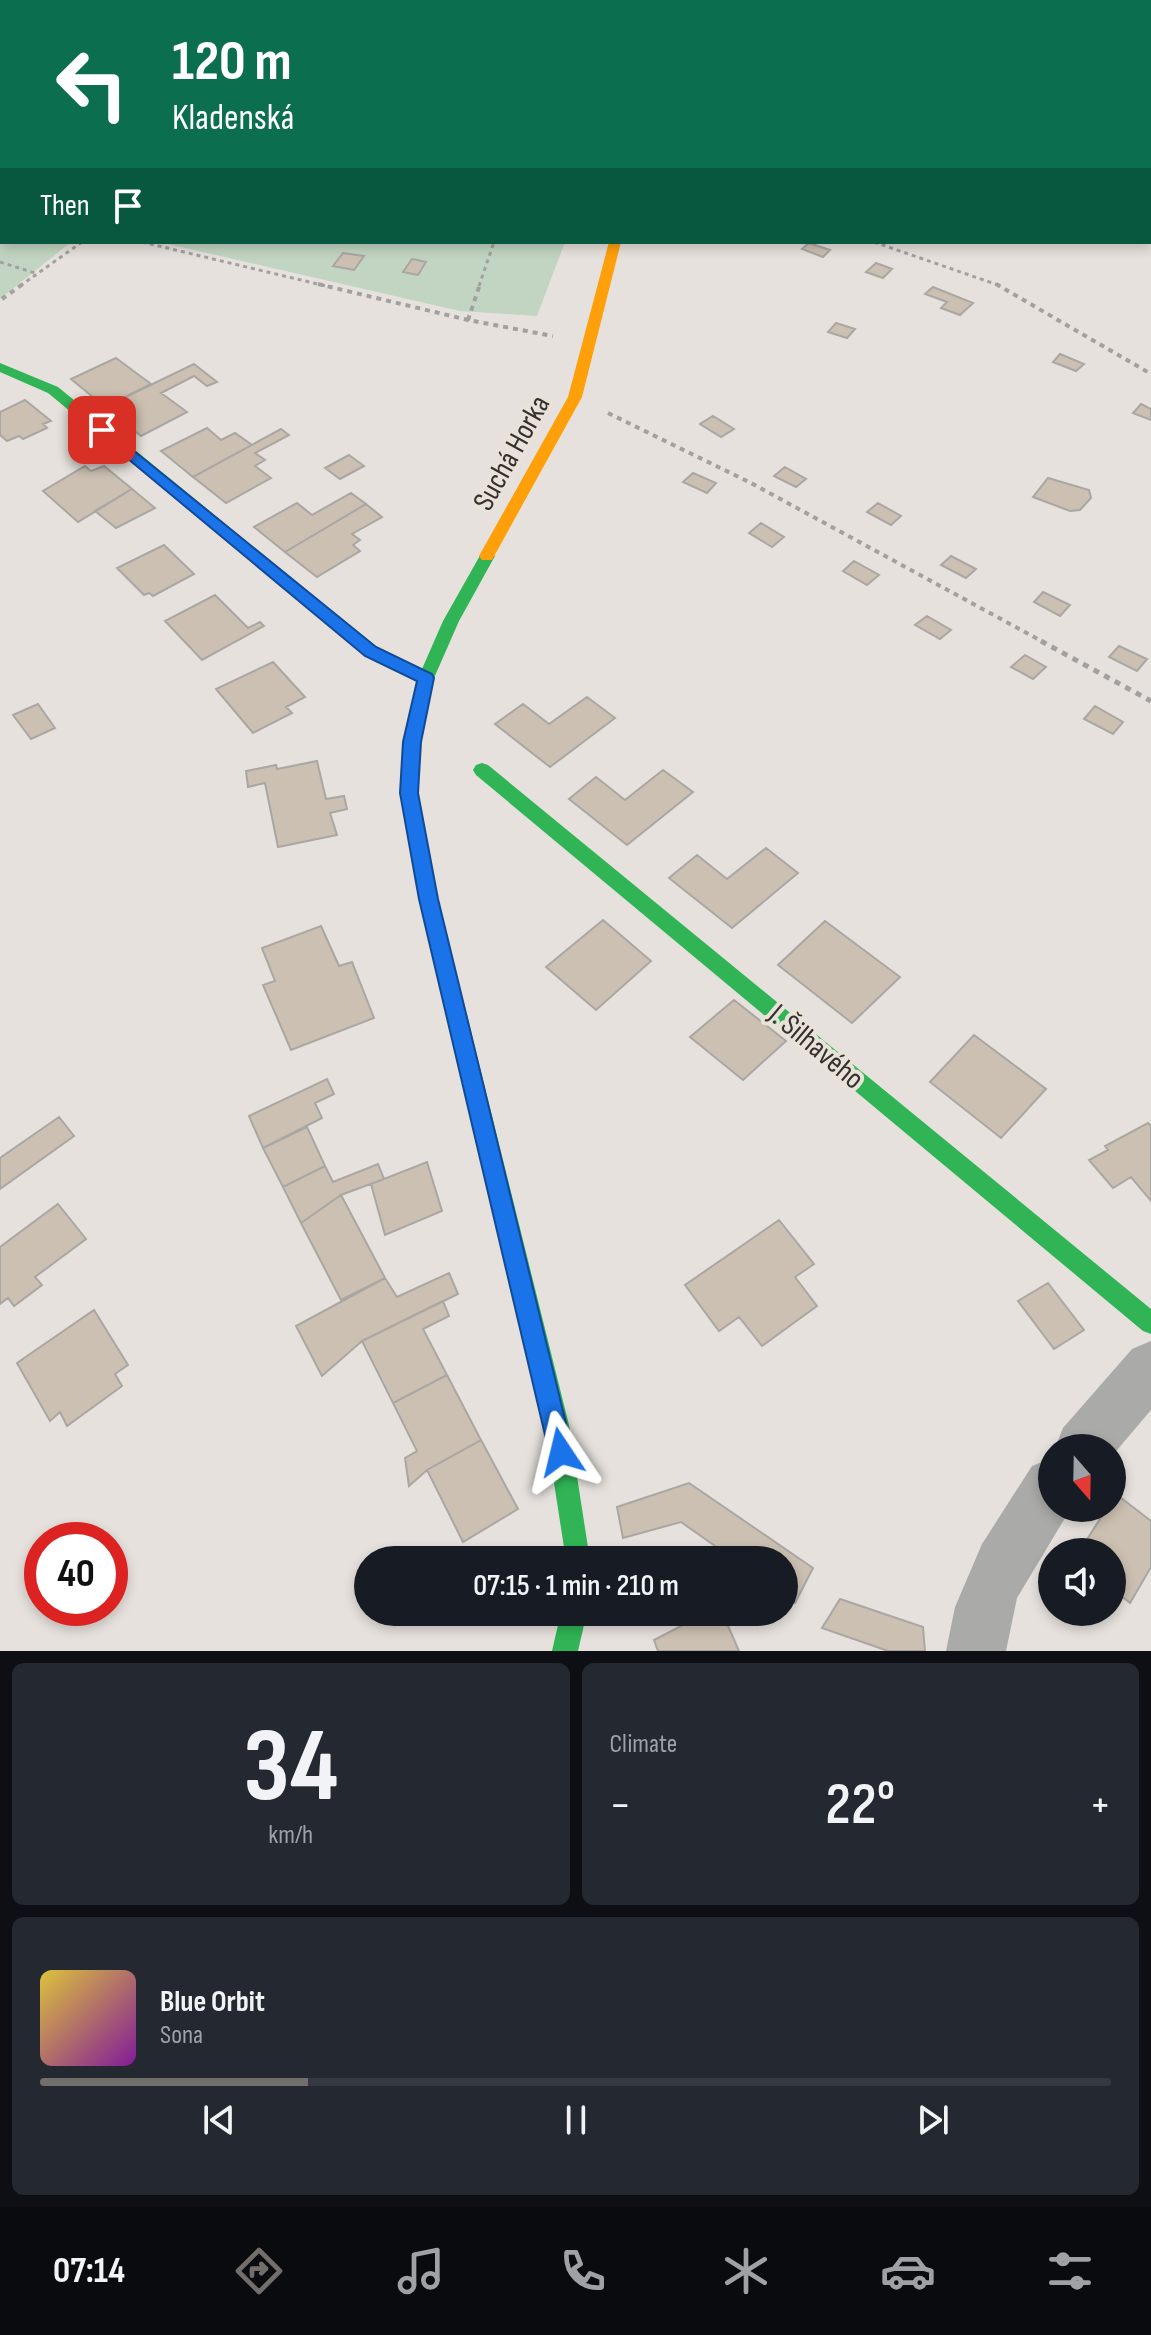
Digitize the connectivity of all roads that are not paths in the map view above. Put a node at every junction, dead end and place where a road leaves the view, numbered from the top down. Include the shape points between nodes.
1 (614, 244) edge
2 (0, 367) edge
3 (426, 678) junction
4 (482, 770) dead end
5 (1151, 1323) edge
6 (1151, 1368) edge
7 (1095, 1434) edge
8 (1038, 1508) edge
9 (576, 1546) edge
10 (571, 1626) edge
11 (565, 1651) edge
12 (976, 1651) edge

1 - 3 street, Suchá Horka via 575,397 451,621
2 - 3 street via 53,390 370,651
3 - 9 street, Suchá Horka via 412,742 409,793 429,899 557,1425
4 - 5 street, J. Šilhavého
6 - 7 street
8 - 12 street via 1000,1567 977,1631
10 - 11 street

